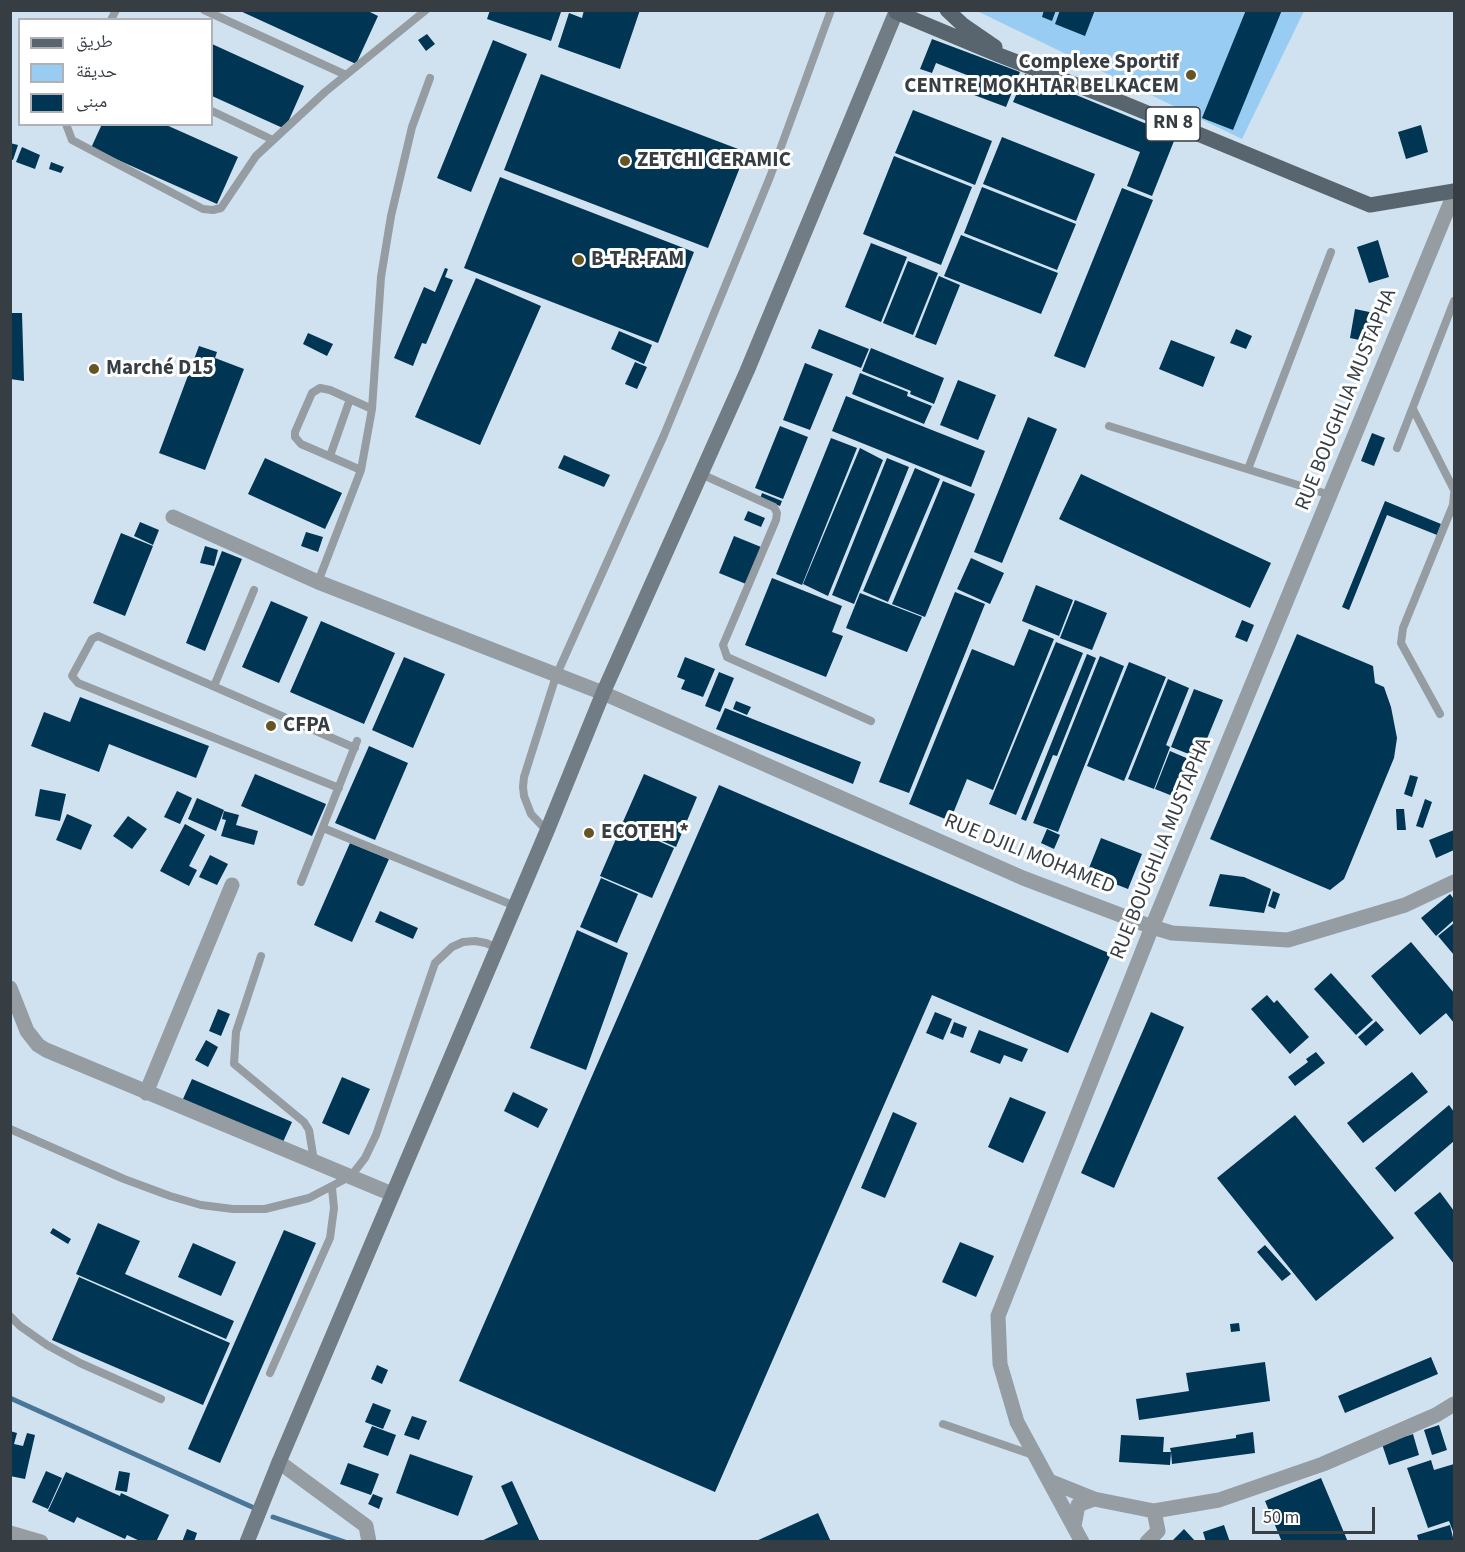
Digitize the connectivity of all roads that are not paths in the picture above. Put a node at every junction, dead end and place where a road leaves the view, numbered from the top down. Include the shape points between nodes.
1 (204, 10) edge
2 (426, 10) edge
3 (831, 10) edge
4 (947, 10) edge
5 (896, 11) edge
6 (999, 55) junction
7 (346, 75) junction
8 (430, 78) dead end
9 (213, 111) edge
10 (67, 126) edge
11 (273, 140) junction
12 (1455, 192) edge
13 (1331, 252) dead end
14 (1455, 302) edge
15 (350, 399) junction
16 (372, 409) junction
17 (1413, 409) junction
18 (1109, 426) dead end
19 (1397, 448) dead end
20 (330, 456) junction
21 (1248, 469) junction
22 (361, 470) junction
23 (701, 474) junction
24 (1455, 492) edge
25 (1330, 495) junction
26 (173, 517) dead end
27 (318, 582) junction
28 (254, 590) dead end
29 (556, 676) junction
30 (214, 686) junction
31 (603, 693) junction
32 (1440, 714) dead end
33 (870, 720) dead end
34 (339, 788) junction
35 (323, 828) junction
36 (547, 831) junction
37 (301, 882) dead end
38 (1455, 882) edge
39 (232, 885) dead end
40 (515, 906) junction
41 (1152, 927) junction
42 (497, 948) junction
43 (261, 956) dead end
44 (10, 988) edge
45 (146, 1093) junction
46 (10, 1129) edge
47 (314, 1161) junction
48 (351, 1176) junction
49 (332, 1188) junction
50 (392, 1194) junction
51 (10, 1316) edge
52 (270, 1373) dead end
53 (161, 1399) dead end
54 (1455, 1404) edge
55 (943, 1424) dead end
56 (1036, 1456) junction
57 (279, 1462) junction
58 (1049, 1480) junction
59 (1094, 1499) junction
60 (1184, 1506) junction
61 (1154, 1511) junction
62 (1074, 1526) junction
63 (1158, 1531) junction
64 (10, 1533) edge
65 (41, 1542) edge
66 (247, 1542) edge
67 (369, 1542) edge
68 (1082, 1542) edge
69 (1147, 1542) edge

1 - 7 lane
2 - 7 lane
3 - 29 lane via 770,177 664,435
4 - 6 main road via 991,43
5 - 6 main road, RN 8
5 - 23 main road
6 - 12 main road, RN 8 via 1370,205
7 - 11 lane
8 - 16 lane via 412,127 391,216 381,277
9 - 11 lane
10 - 11 lane via 72,140 203,209 213,210 227,201 256,156
12 - 25 street, RUE BOUGHLIA MUSTAPHA
13 - 21 lane
14 - 17 lane
15 - 16 lane
15 - 20 lane
15 - 20 lane via 326,388 315,390 295,432 301,444
16 - 22 lane
17 - 19 lane
17 - 24 lane
18 - 21 lane
20 - 22 lane
21 - 25 lane
22 - 27 lane
23 - 31 main road
23 - 33 lane via 774,507 777,513 723,645 727,657
24 - 32 lane via 1403,628 1401,643
25 - 41 street, RUE BOUGHLIA MUSTAPHA
26 - 27 street, RUE DJILI MOHAMED
27 - 29 street, RUE DJILI MOHAMED
28 - 30 lane
29 - 31 street, RUE DJILI MOHAMED
29 - 36 lane via 523,787 531,814
30 - 34 lane via 356,744
30 - 34 lane via 98,636 92,639 72,676 78,683
31 - 36 main road
31 - 41 street, RUE DJILI MOHAMED via 1023,878
34 - 35 lane
35 - 37 lane
35 - 40 lane
36 - 40 main road
38 - 41 street, RUE DJILI MOHAMED via 1405,905 1288,940 1172,933
39 - 45 street
40 - 42 main road
41 - 56 street, RUE BOUGHLIA MUSTAPHA via 998,1316 1000,1364 1017,1422
42 - 48 lane via 475,941 463,942 435,963 376,1135
42 - 50 main road
43 - 47 lane via 236,1032 234,1064 304,1122
44 - 45 street via 27,1031 38,1045
45 - 47 street
46 - 49 lane via 124,1179 201,1204 265,1209
47 - 48 street
48 - 49 lane
48 - 50 street
49 - 52 lane via 330,1238
50 - 57 main road
51 - 53 lane via 47,1345
54 - 60 street via 1323,1464 1220,1500
55 - 56 lane
56 - 58 street, RUE BOUGHLIA MUSTAPHA
57 - 66 main road
57 - 67 street via 366,1526
58 - 59 street
58 - 62 street, RUE BOUGHLIA MUSTAPHA
59 - 61 street
59 - 62 street via 1078,1505
60 - 61 street
60 - 63 street
61 - 63 street
62 - 68 street
63 - 69 street
64 - 65 street

